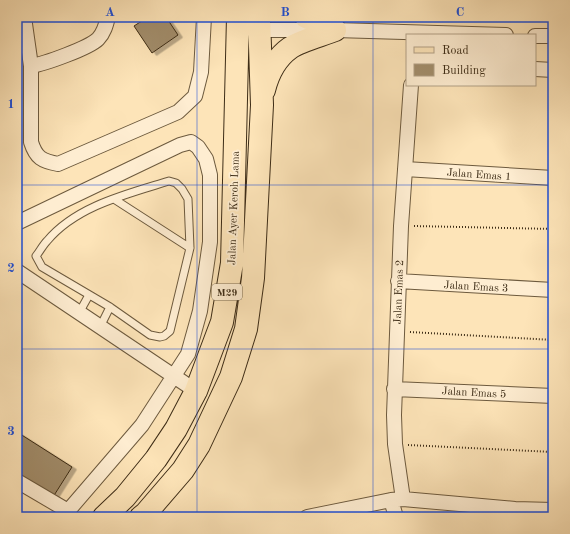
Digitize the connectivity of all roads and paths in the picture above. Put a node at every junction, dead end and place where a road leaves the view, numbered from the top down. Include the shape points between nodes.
1 (24, 17) edge
2 (108, 17) edge
3 (204, 17) edge
4 (306, 17) edge
5 (249, 24) edge
6 (335, 30) junction
7 (415, 34) edge
8 (536, 36) edge
9 (553, 36) edge
10 (31, 66) junction
11 (536, 69) edge
12 (553, 70) edge
13 (411, 86) edge
14 (262, 105) junction
15 (405, 169) junction
16 (553, 178) edge
17 (114, 199) junction
18 (17, 223) edge
19 (401, 226) junction
20 (553, 229) edge
21 (190, 248) junction
22 (17, 271) edge
23 (398, 281) junction
24 (553, 290) edge
25 (89, 295) junction
26 (110, 307) junction
27 (79, 313) junction
28 (100, 327) junction
29 (396, 331) junction
30 (553, 340) edge
31 (174, 377) junction
32 (232, 377) junction
33 (394, 389) junction
34 (196, 391) junction
35 (553, 396) edge
36 (395, 444) junction
37 (553, 452) edge
38 (17, 481) edge
39 (397, 499) junction
40 (553, 510) edge
41 (515, 513) edge
42 (338, 514) edge
43 (104, 517) edge
44 (141, 517) edge
45 (307, 517) edge
46 (396, 517) edge

1 - 10 street
2 - 10 street via 98,40 42,65
3 - 10 street via 201,72 195,96 178,112 58,164 46,162 35,153 31,142
4 - 6 main road
5 - 6 street
5 - 14 main road, Jalan Ayer Keroh Lama / M29
5 - 34 main road, Jalan Ayer Keroh Lama / M29 via 232,264 222,322
6 - 7 street
6 - 14 main road via 291,48 280,57 267,79
8 - 9 street
11 - 12 street
13 - 15 street, Jalan Emas 2
14 - 32 main road, Jalan Ayer Keroh Lama / M29 via 252,278 246,329
15 - 16 street, Jalan Emas 1
15 - 19 street, Jalan Emas 2
17 - 21 lane
17 - 21 lane via 169,181 176,183 188,199
17 - 25 lane via 71,218 47,240 36,256 42,267
18 - 31 street via 180,145 191,142 198,147 206,158 210,175 210,242 200,311 188,354
19 - 20 path
19 - 23 street, Jalan Emas 2
21 - 26 lane via 170,331 164,336 150,335
22 - 27 street
23 - 24 street, Jalan Emas 3
23 - 29 street, Jalan Emas 2
25 - 26 lane
25 - 27 lane
26 - 28 lane
27 - 28 street
28 - 31 street
29 - 30 path
29 - 33 street, Jalan Emas 2
31 - 34 street
31 - 38 street via 142,425 68,511
32 - 34 main road via 219,387 206,392
32 - 44 main road, Jalan Ayer Keroh Lama / M29 via 199,445 183,470
33 - 35 street, Jalan Emas 5
33 - 36 street, Jalan Emas 2
34 - 43 main road, Jalan Ayer Keroh Lama / M29 via 156,459 125,497
36 - 37 path
36 - 39 street, Jalan Emas 2
39 - 41 street
39 - 42 street
39 - 46 street, Jalan Emas 2
40 - 41 street
42 - 45 street

